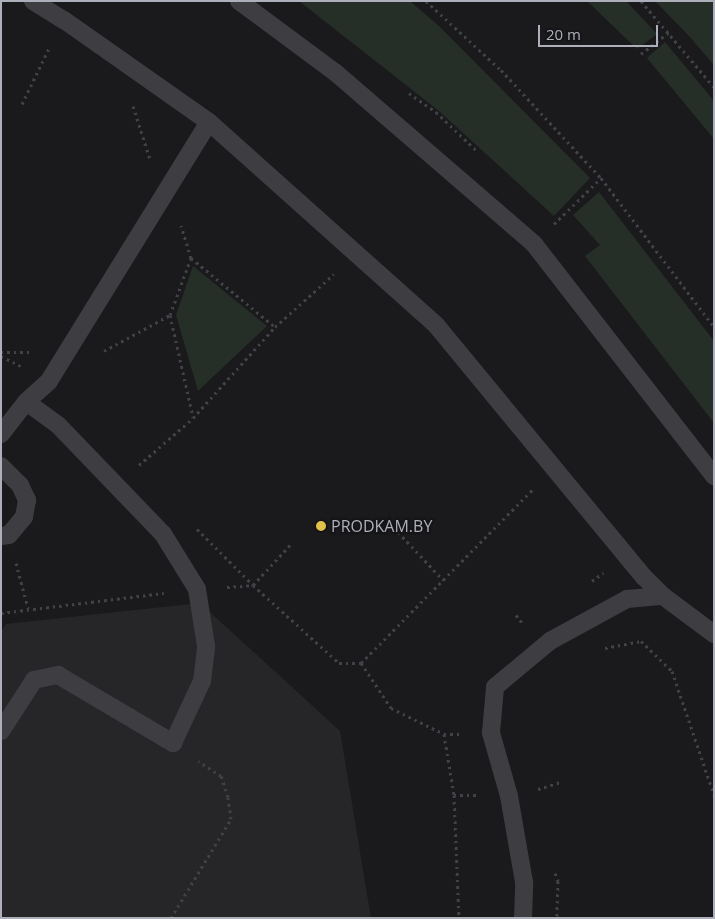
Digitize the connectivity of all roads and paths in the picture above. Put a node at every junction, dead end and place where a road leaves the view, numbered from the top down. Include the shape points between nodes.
1 (33, 1) edge
2 (239, 1) edge
3 (426, 1) edge
4 (641, 1) edge
5 (64, 20) junction
6 (669, 32) junction
7 (641, 54) dead end
8 (714, 87) edge
9 (131, 102) dead end
10 (22, 104) dead end
11 (209, 122) junction
12 (152, 165) dead end
13 (601, 178) junction
14 (178, 217) dead end
15 (554, 224) dead end
16 (190, 258) junction
17 (337, 271) dead end
18 (170, 315) junction
19 (275, 327) junction
20 (714, 327) edge
21 (1, 356) edge
22 (60, 364) junction
23 (49, 381) junction
24 (26, 402) junction
25 (193, 418) junction
26 (1, 434) edge
27 (1, 466) edge
28 (143, 474) dead end
29 (714, 476) edge
30 (538, 484) dead end
31 (191, 522) dead end
32 (398, 532) dead end
33 (1, 536) edge
34 (290, 544) dead end
35 (14, 554) dead end
36 (605, 572) dead end
37 (443, 580) junction
38 (590, 584) dead end
39 (254, 585) junction
40 (197, 589) junction
41 (662, 596) junction
42 (28, 608) junction
43 (1, 613) edge
44 (516, 615) dead end
45 (526, 628) dead end
46 (714, 634) edge
47 (596, 651) dead end
48 (361, 662) junction
49 (1, 731) edge
50 (173, 744) junction
51 (714, 795) edge
52 (171, 918) edge
53 (459, 918) edge
54 (523, 918) edge

1 - 5 lane
2 - 29 lane via 336,73 534,244
3 - 13 path via 501,70
4 - 6 path
5 - 10 path
5 - 11 lane
6 - 7 path
6 - 8 path
9 - 12 path
11 - 22 lane
11 - 41 lane via 436,325
13 - 15 path
13 - 20 path
14 - 16 path
16 - 18 path
16 - 19 path
17 - 19 path
18 - 22 path via 71,369
18 - 25 path
19 - 25 path
21 - 23 path
22 - 23 lane
23 - 24 lane
24 - 26 lane
24 - 40 lane via 58,426 163,534
25 - 28 path via 136,467
27 - 33 lane via 20,485 27,500 24,516 9,535
30 - 37 path
31 - 39 path
32 - 37 path
34 - 39 path
35 - 42 path
36 - 38 path
37 - 48 path
39 - 40 path
39 - 48 path via 339,663
40 - 42 path
40 - 50 lane via 206,646 202,681
41 - 46 lane
41 - 54 lane via 627,599 550,641 496,687 491,733 510,796 524,882
42 - 43 path
44 - 45 path
47 - 51 path via 641,641 672,672
48 - 53 path via 390,708 444,734 454,795
49 - 50 lane via 34,680 58,675
50 - 52 path via 220,776 228,797 230,819

